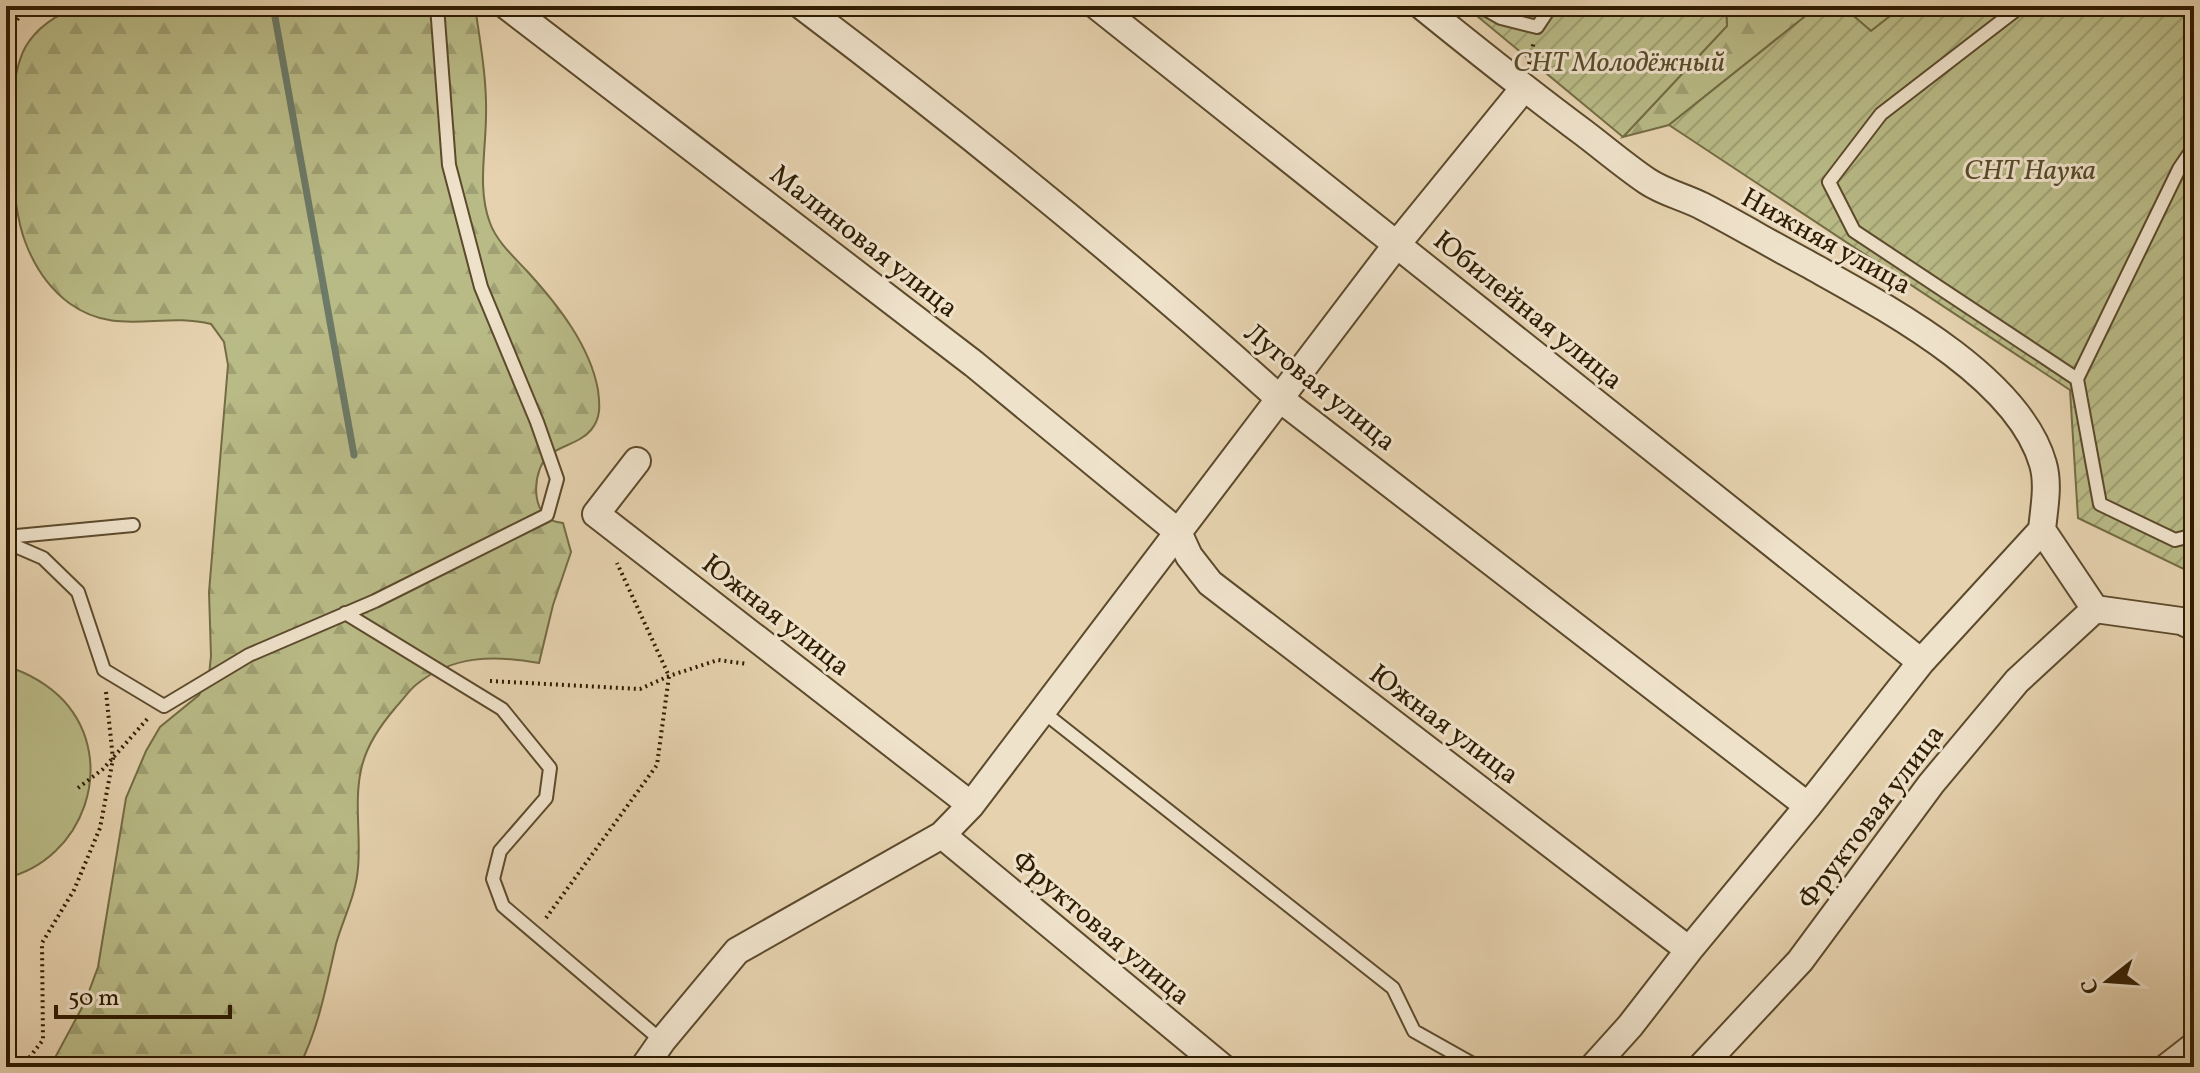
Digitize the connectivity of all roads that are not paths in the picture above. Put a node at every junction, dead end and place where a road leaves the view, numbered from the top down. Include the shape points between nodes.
1 (437, 6) edge
2 (507, 6) edge
3 (802, 6) edge
4 (1097, 6) edge
5 (1422, 6) edge
6 (1480, 6) edge
7 (1551, 6) edge
8 (2021, 6) edge
9 (1524, 88) junction
10 (2194, 147) edge
11 (1397, 244) junction
12 (2077, 379) junction
13 (1279, 398) junction
14 (637, 461) dead end
15 (133, 525) dead end
16 (2042, 530) junction
17 (1178, 532) junction
18 (2194, 535) edge
19 (6, 540) edge
20 (2095, 609) junction
21 (345, 613) junction
22 (2194, 627) edge
23 (1921, 662) junction
24 (1042, 711) junction
25 (971, 805) junction
26 (1808, 806) junction
27 (942, 835) junction
28 (1689, 950) junction
29 (662, 1041) junction
30 (2194, 1046) edge
31 (644, 1067) edge
32 (1222, 1067) edge
33 (1478, 1067) edge
34 (1593, 1067) edge
35 (1701, 1067) edge
36 (2167, 1067) edge

1 - 21 lane via 449,165 481,287 557,479 547,515
2 - 17 street, Малиновая улица via 974,364
3 - 13 street, Луговая улица via 1070,217
4 - 11 street, Юбилейная улица
5 - 9 street, Нижняя улица
6 - 7 lane via 1501,18 1537,27
8 - 12 lane via 1881,114 1829,182 1854,231
9 - 11 street
9 - 16 street, Нижняя улица via 1649,183 1864,295 1976,371 2019,417 2043,463
10 - 12 lane
11 - 13 street
11 - 23 street, Юбилейная улица
12 - 18 lane via 2100,504 2175,540
13 - 17 street
13 - 26 street, Луговая улица
14 - 25 street, Южная улица via 596,514
15 - 19 lane
16 - 20 street
16 - 23 street
17 - 24 street
17 - 28 street, Южная улица via 1210,583
19 - 21 lane via 43,558 78,592 104,670 164,706 249,655
20 - 22 street
20 - 35 street, Фруктовая улица via 2017,681 1931,784 1800,961
21 - 29 lane via 502,709 550,768 546,798 500,851 493,879 503,906
23 - 26 street
24 - 25 street
24 - 33 lane via 1393,988 1414,1031
25 - 27 street
26 - 28 street
27 - 29 street via 737,951
27 - 32 street, Фруктовая улица
28 - 34 street
29 - 31 street
30 - 36 street

